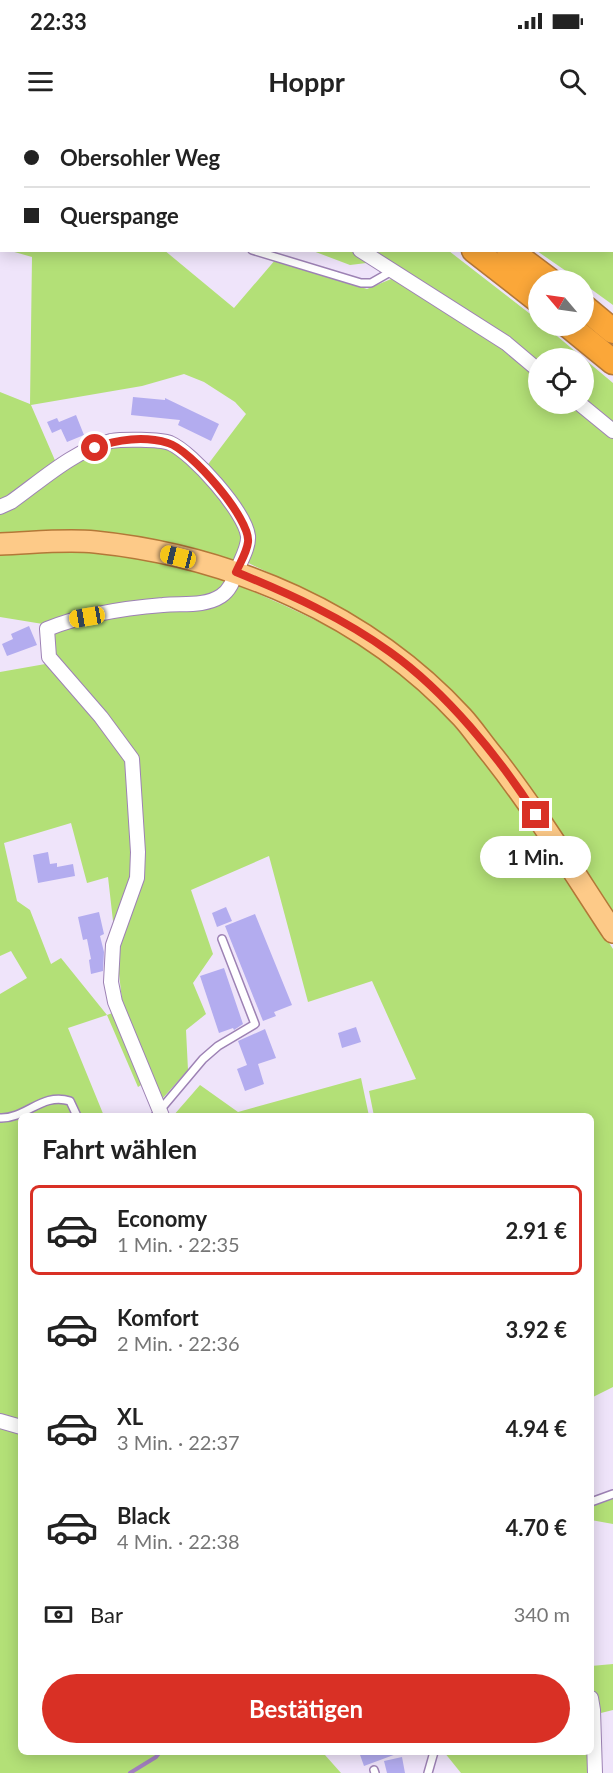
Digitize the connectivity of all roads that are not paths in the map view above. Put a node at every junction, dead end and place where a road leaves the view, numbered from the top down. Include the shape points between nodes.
1 (259, 252) edge
2 (363, 252) edge
3 (477, 252) edge
4 (512, 252) edge
5 (536, 270) edge
6 (392, 271) junction
7 (528, 292) edge
8 (594, 315) edge
9 (613, 331) edge
10 (581, 336) edge
11 (528, 362) edge
12 (613, 362) edge
13 (592, 414) edge
14 (613, 431) edge
15 (0, 507) edge
16 (0, 544) edge
17 (236, 572) junction
18 (613, 933) edge
19 (222, 939) dead end
20 (20, 1113) edge
21 (76, 1113) edge
22 (158, 1113) edge
23 (161, 1113) edge
24 (18, 1114) edge
25 (0, 1118) edge
26 (0, 1421) edge
27 (18, 1426) edge
28 (613, 1494) edge
29 (594, 1502) edge
30 (594, 1742) edge
31 (433, 1755) edge
32 (428, 1773) edge
33 (595, 1773) edge

1 - 6 lane via 361,283 371,283
2 - 6 street
3 - 7 highway
4 - 5 highway
6 - 11 street via 506,343
8 - 9 highway
10 - 12 highway
13 - 14 street
15 - 17 street via 78,454 112,441 170,443 203,468 245,526 248,543
16 - 17 main road via 97,542 159,552
17 - 18 main road via 337,617 362,633 392,653 462,717 523,795
17 - 22 street via 227,591 218,598 75,619 48,629 49,657 76,685 132,759 137,878 113,945 111,982 115,1002
19 - 23 lane via 255,1024 203,1059
20 - 21 lane via 52,1098 70,1101
24 - 25 lane
26 - 27 street
28 - 29 lane
30 - 33 street
31 - 32 lane

